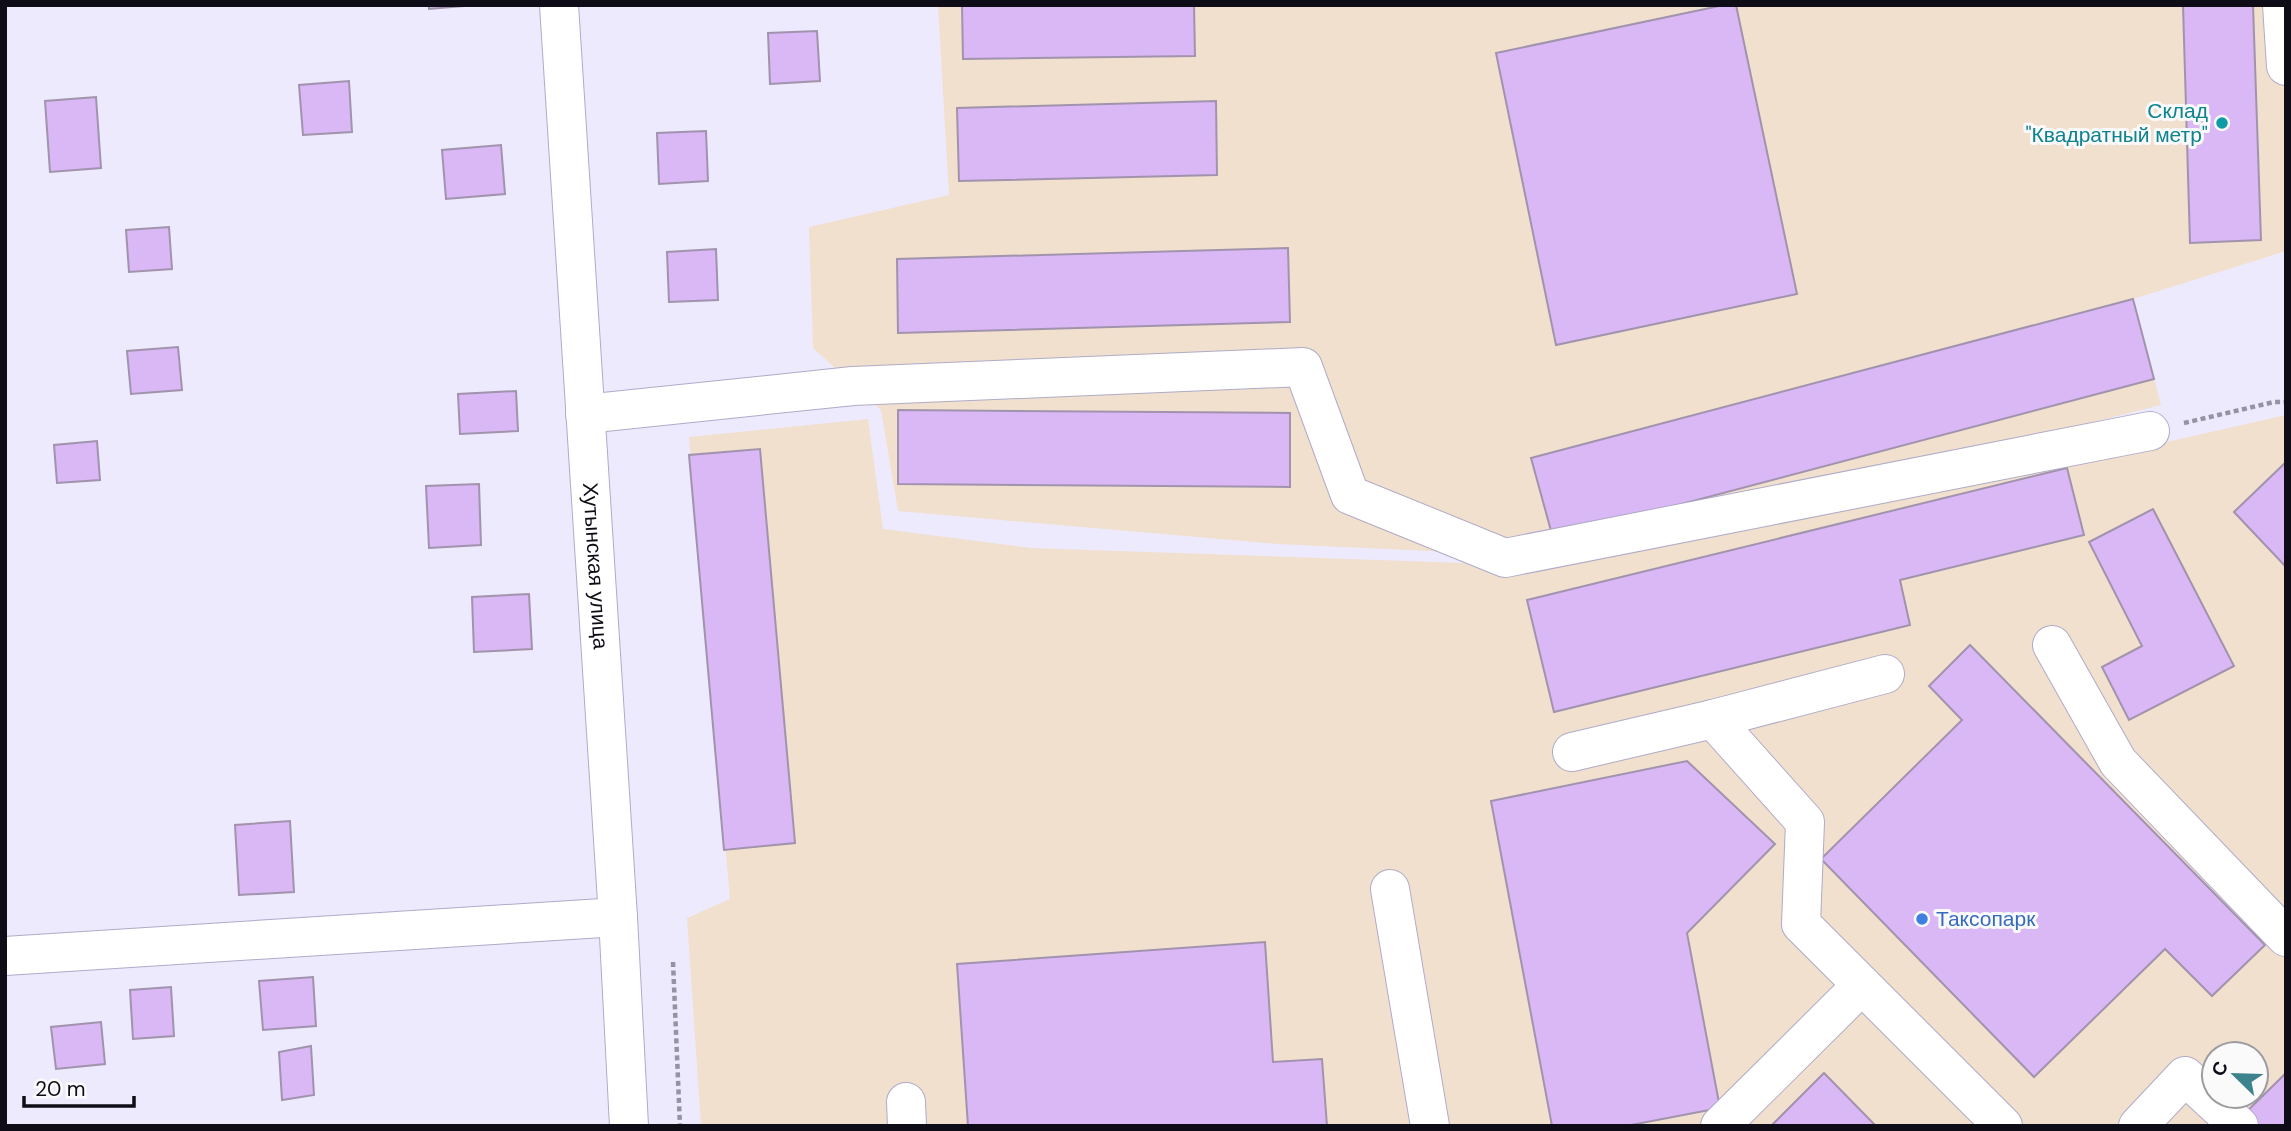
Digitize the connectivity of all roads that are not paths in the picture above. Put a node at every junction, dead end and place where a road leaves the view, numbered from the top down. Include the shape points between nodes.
1 (559, 5) edge
2 (2283, 5) edge
3 (2286, 66) edge
4 (585, 414) junction
5 (2150, 431) road end
6 (2052, 645) dead end
7 (1885, 674) dead end
8 (1713, 719) junction
9 (1572, 752) dead end
10 (1390, 889) dead end
11 (618, 917) junction
12 (2286, 937) edge
13 (5, 956) edge
14 (1862, 985) junction
15 (629, 1126) edge
16 (1430, 1126) edge
17 (1720, 1126) edge
18 (2003, 1126) edge
19 (2138, 1126) edge
20 (2239, 1126) edge

1 - 4 street, Хутынская улица
2 - 3 street
4 - 5 street via 853,386 1303,367 1350,495 1505,558
4 - 11 street, Хутынская улица
6 - 12 street via 2118,762
7 - 8 street
8 - 9 street
8 - 14 street via 1805,822 1801,924
10 - 16 street
11 - 13 street
11 - 15 street, Хутынская улица
14 - 17 street
14 - 18 street
19 - 20 street via 2185,1076

